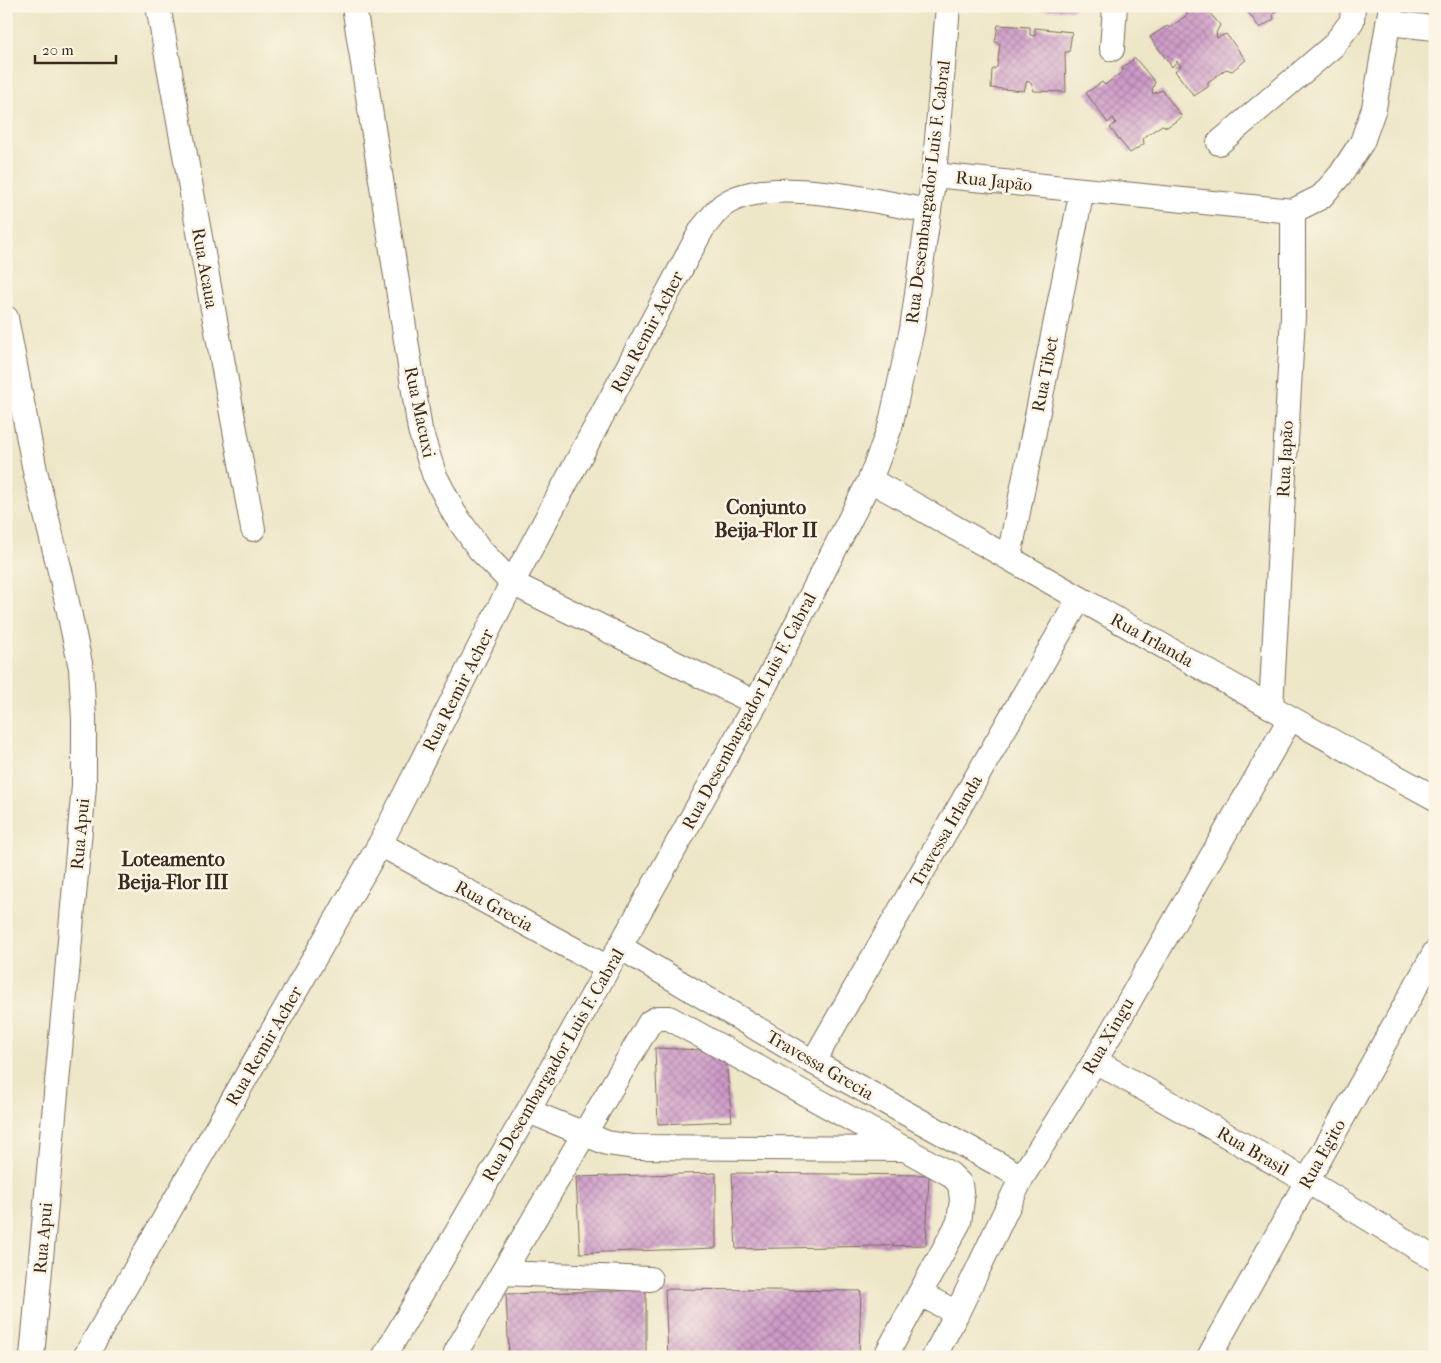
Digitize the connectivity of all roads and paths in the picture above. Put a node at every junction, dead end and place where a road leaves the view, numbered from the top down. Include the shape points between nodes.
1 (158, 6) edge
2 (354, 6) edge
3 (948, 6) edge
4 (1115, 6) edge
5 (1353, 6) edge
6 (1390, 15) edge
7 (1435, 28) edge
8 (1112, 49) dead end
9 (1219, 143) dead end
10 (934, 175) junction
11 (1082, 190) junction
12 (929, 210) junction
13 (1293, 210) junction
14 (6, 318) edge
15 (870, 480) junction
16 (253, 529) dead end
17 (1009, 557) junction
18 (512, 583) junction
19 (1079, 600) junction
20 (756, 703) junction
21 (1280, 713) junction
22 (1435, 798) edge
23 (380, 844) junction
24 (620, 947) junction
25 (1435, 952) edge
26 (608, 968) junction
27 (1095, 1060) junction
28 (813, 1062) junction
29 (528, 1111) junction
30 (584, 1135) junction
31 (908, 1149) junction
32 (1022, 1177) junction
33 (1306, 1181) junction
34 (1435, 1259) edge
35 (503, 1273) junction
36 (650, 1279) dead end
37 (920, 1294) junction
38 (957, 1313) junction
39 (32, 1357) edge
40 (85, 1357) edge
41 (384, 1357) edge
42 (456, 1357) edge
43 (885, 1357) edge
44 (934, 1357) edge
45 (1209, 1357) edge

1 - 16 street, Rua Acaua
2 - 18 street, Rua Macuxi via 420,430 434,474 454,513 480,550
3 - 10 street, Rua Desembargador Luis F. Cabral
4 - 8 street
5 - 9 street via 1352,21 1333,46
6 - 7 street
6 - 13 street via 1374,108 1362,142 1321,197
10 - 11 street, Rua Japão
10 - 12 street, Rua Desembargador Luis F. Cabral
11 - 13 street, Rua Japão
11 - 17 street, Rua Tibet
12 - 15 street, Rua Desembargador Luis F. Cabral via 902,382 890,427
12 - 18 street, Rua Remir Acher via 830,194 781,190 748,194 723,206 702,229
13 - 21 street, Rua Japão via 1293,316
14 - 39 street, Rua Apui via 35,471 81,668 84,720 84,786
15 - 17 street, Rua Irlanda
15 - 20 street, Rua Desembargador Luis F. Cabral
17 - 19 street, Rua Irlanda
18 - 20 street, Rua Macuxi
18 - 23 street, Rua Remir Acher
19 - 21 street, Rua Irlanda
19 - 28 street, Travessa Irlanda
20 - 24 street, Rua Desembargador Luis F. Cabral
21 - 22 street, Rua Irlanda
21 - 27 street, Rua Xingu
23 - 26 street, Rua Grecia
23 - 40 street, Rua Remir Acher
24 - 26 street, Rua Desembargador Luis F. Cabral
24 - 28 street, Travessa Grecia
25 - 33 street, Rua Egito
26 - 29 street, Rua Desembargador Luis F. Cabral
27 - 32 street, Rua Xingu
27 - 33 street, Rua Brasil
28 - 32 street, Travessa Grecia
29 - 30 street
29 - 41 street, Rua Desembargador Luis F. Cabral
30 - 31 street via 634,1147
30 - 31 street via 650,1022 669,1018
30 - 35 street
31 - 37 street via 950,1174 960,1184 962,1200 959,1222
32 - 38 street, Rua Xingu
33 - 34 street, Rua Brasil
33 - 45 street, Rua Egito
35 - 36 street
35 - 42 street
37 - 38 street
37 - 43 street
38 - 44 street, Rua Xingu

